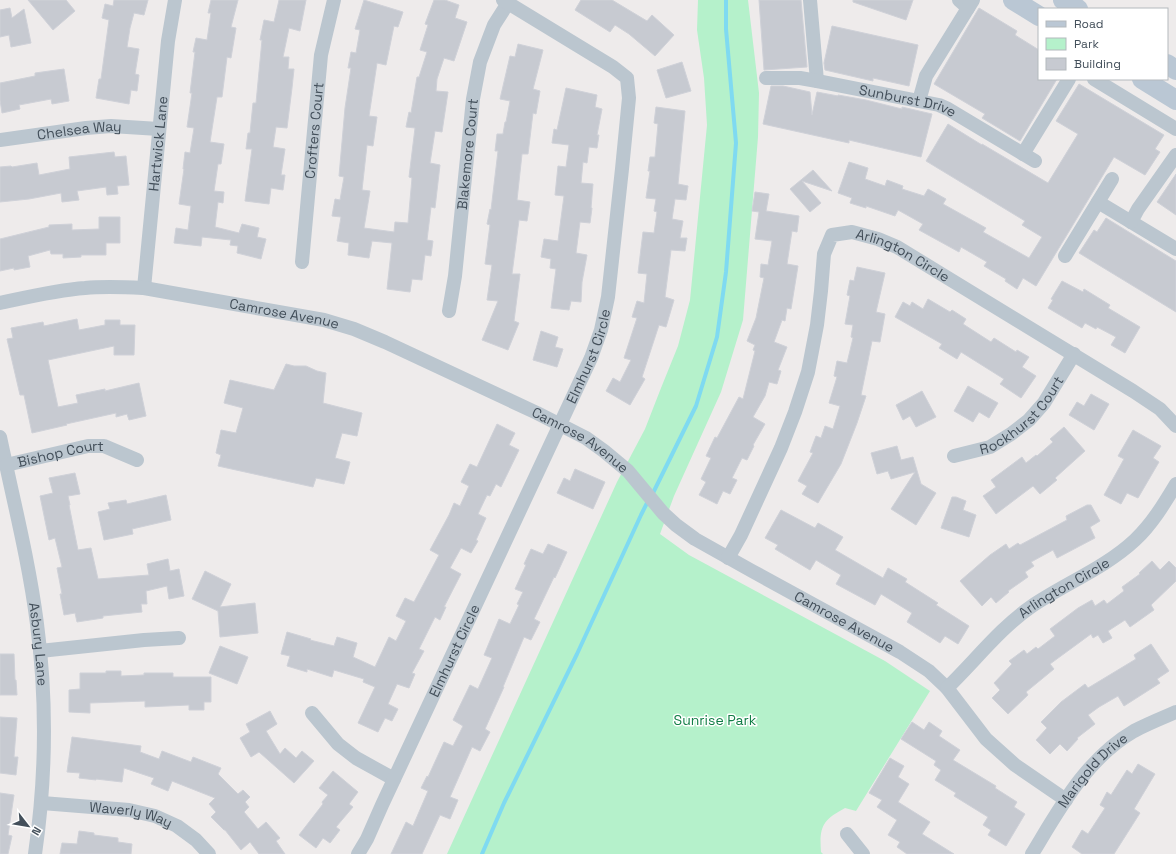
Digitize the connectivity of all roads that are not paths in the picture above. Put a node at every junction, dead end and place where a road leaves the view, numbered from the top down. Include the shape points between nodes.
1 (175, 0) edge
2 (334, 0) edge
3 (810, 0) edge
4 (1013, 0) edge
5 (1063, 0) edge
6 (505, 2) edge
7 (967, 3) edge
8 (1076, 8) edge
9 (1038, 15) edge
10 (766, 78) dead end
11 (1068, 80) edge
12 (1096, 80) edge
13 (1144, 80) edge
14 (817, 81) junction
15 (1176, 100) edge
16 (919, 101) junction
17 (159, 129) junction
18 (1176, 129) edge
19 (0, 140) edge
20 (1023, 154) junction
21 (1176, 155) edge
22 (1035, 161) dead end
23 (1112, 179) dead end
24 (1098, 202) junction
25 (1131, 222) junction
26 (1176, 249) edge
27 (1065, 256) dead end
28 (302, 262) dead end
29 (144, 288) junction
30 (0, 303) edge
31 (449, 311) dead end
32 (1074, 354) junction
33 (560, 425) junction
34 (1176, 426) edge
35 (0, 437) edge
36 (954, 456) dead end
37 (137, 460) dead end
38 (6, 465) junction
39 (1176, 484) edge
40 (728, 558) junction
41 (179, 638) dead end
42 (40, 650) junction
43 (947, 688) junction
44 (1176, 712) edge
45 (312, 713) dead end
46 (394, 779) junction
47 (1066, 800) junction
48 (42, 803) junction
49 (846, 834) dead end
50 (35, 854) edge
51 (208, 854) edge
52 (358, 854) edge
53 (863, 854) edge
54 (1032, 854) edge

1 - 17 street, Hartwick Lane
2 - 28 street, Crofters Court via 321,55
3 - 14 street
4 - 9 main road
5 - 8 main road
6 - 31 street, Blakemore Court via 480,62 473,99 456,276
6 - 33 street, Elmhurst Circle via 627,78 629,98 608,297 601,330 591,358
7 - 16 street via 926,76
10 - 14 street, Sunburst Drive
11 - 20 street
12 - 18 street
13 - 15 main road
14 - 16 street, Sunburst Drive
16 - 20 street, Sunburst Drive via 948,109
17 - 19 street, Chelsea Way via 111,126
17 - 29 street, Hartwick Lane
20 - 22 street, Sunburst Drive
21 - 25 street
23 - 24 street
24 - 25 street
24 - 27 street
25 - 26 street
29 - 30 street, Camrose Avenue via 84,288
29 - 33 street, Camrose Avenue via 324,320 354,329
32 - 34 street, Arlington Circle via 1134,391 1160,410
32 - 36 street, Rockhurst Court via 1044,403 1029,420 990,447
32 - 40 street, Arlington Circle via 897,247 852,232 832,235 824,254 817,325 808,372 781,448
33 - 40 street, Camrose Avenue via 586,438 604,451 628,471 676,525
33 - 46 street, Elmhurst Circle
35 - 38 street, Asbury Lane
37 - 38 street, Bishop Court via 104,446 88,446
38 - 42 street, Asbury Lane via 31,587
39 - 43 street, Arlington Circle via 1156,517 1135,541 1107,562 1032,606 1002,632
40 - 43 street, Camrose Avenue via 900,652 929,671
41 - 42 street
42 - 48 street, Asbury Lane via 44,735
43 - 47 street, Camrose Avenue via 986,738 1015,766
44 - 47 street, Marigold Drive via 1134,731 1111,748 1078,782
45 - 46 street via 338,744 356,758
46 - 52 street, Elmhurst Circle
47 - 54 street, Marigold Drive
48 - 50 street, Asbury Lane
48 - 51 street, Waverly Way via 129,810 155,816 177,826 196,840
49 - 53 street

